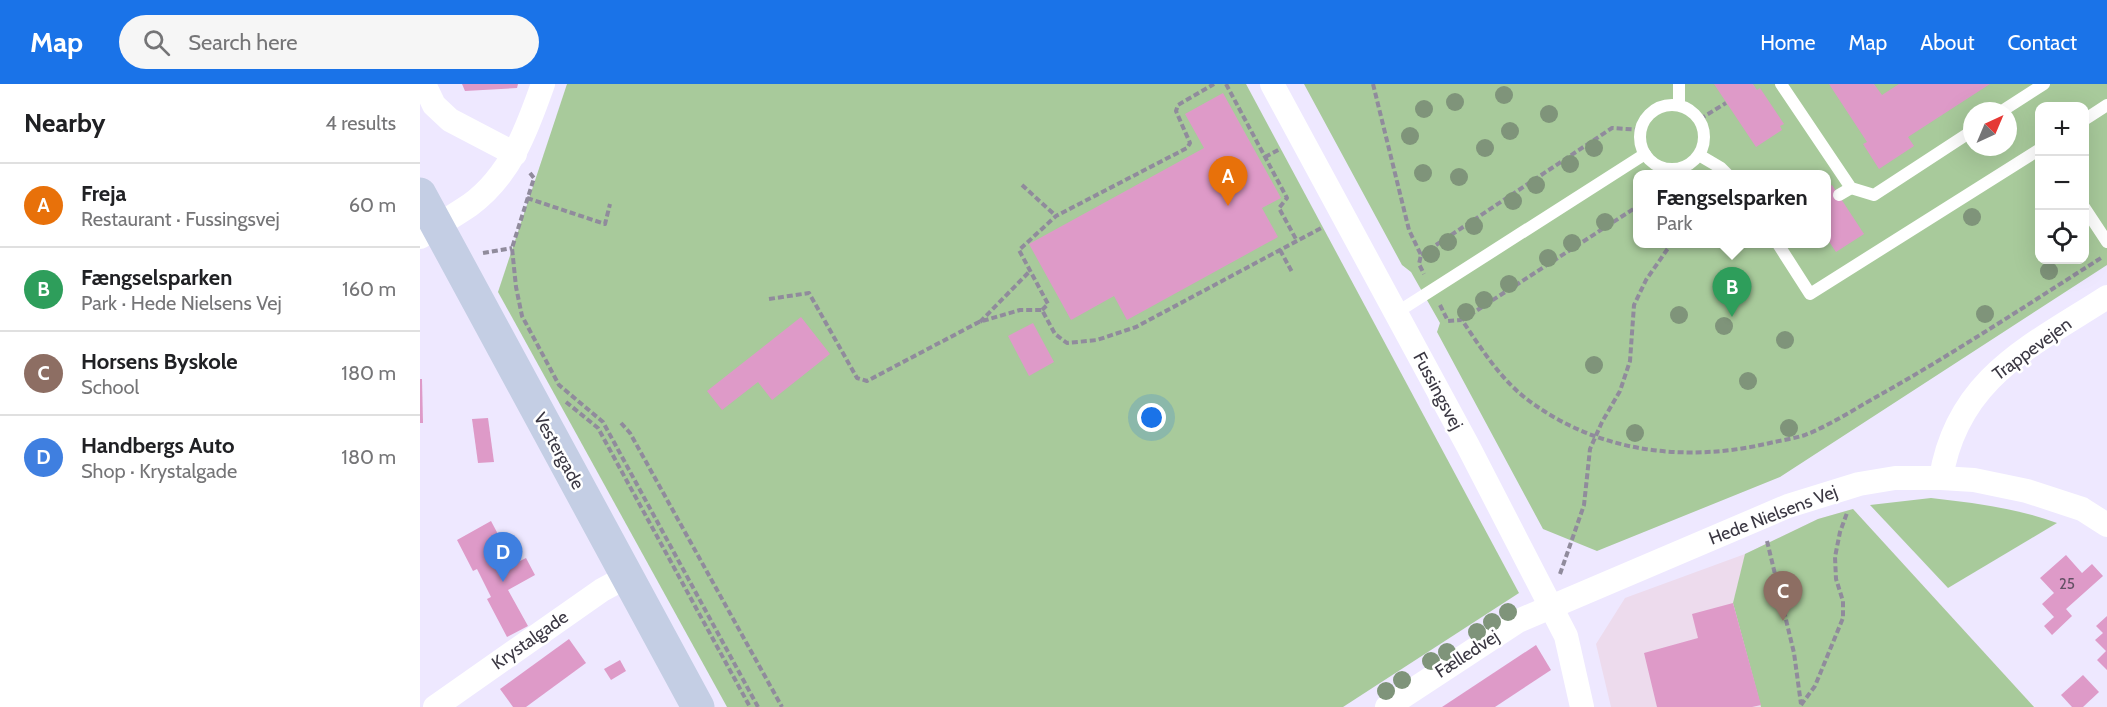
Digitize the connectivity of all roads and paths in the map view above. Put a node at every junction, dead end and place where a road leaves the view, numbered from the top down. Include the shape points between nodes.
1 (424, 84) edge
2 (543, 84) edge
3 (1214, 84) edge
4 (1226, 84) edge
5 (1272, 84) edge
6 (1373, 84) edge
7 (1679, 84) edge
8 (1781, 84) edge
9 (2044, 84) edge
10 (2016, 102) edge
11 (1726, 103) dead end
12 (1679, 105) junction
13 (2107, 105) edge
14 (2089, 117) edge
15 (1700, 119) junction
16 (1641, 130) junction
17 (1963, 137) edge
18 (2035, 152) edge
19 (515, 154) junction
20 (1645, 154) junction
21 (1699, 155) junction
22 (1663, 170) edge
23 (1671, 170) edge
24 (1723, 170) edge
25 (1022, 185) dead end
26 (1851, 188) junction
27 (420, 194) edge
28 (1839, 195) dead end
29 (528, 198) junction
30 (610, 204) dead end
31 (1633, 209) edge
32 (2087, 210) edge
33 (1056, 216) junction
34 (1344, 216) junction
35 (428, 231) edge
36 (1297, 241) junction
37 (2107, 242) edge
38 (1668, 248) edge
39 (1781, 248) edge
40 (1280, 250) junction
41 (2107, 254) edge
42 (1421, 255) junction
43 (1030, 271) junction
44 (1292, 272) dead end
45 (1433, 291) junction
46 (2107, 297) edge
47 (769, 299) dead end
48 (1042, 310) junction
49 (1396, 313) junction
50 (1462, 320) junction
51 (980, 322) junction
52 (534, 404) junction
53 (621, 423) dead end
54 (1595, 437) junction
55 (1941, 477) junction
56 (1841, 489) junction
57 (1761, 517) junction
58 (2107, 525) edge
59 (628, 576) junction
60 (1551, 606) junction
61 (1801, 706) edge
62 (435, 707) edge
63 (698, 707) edge
64 (750, 707) edge
65 (758, 707) edge
66 (782, 707) edge
67 (1386, 707) edge
68 (1582, 707) edge

1 - 19 street via 434,105 450,120
2 - 19 street
3 - 33 path via 1178,105 1176,111 1190,143 1187,148
4 - 36 path via 1287,198 1279,208
5 - 34 street, Fussingsvej
6 - 42 path via 1409,230
7 - 12 lane
8 - 26 lane
9 - 10 lane
11 - 15 path
12 - 15 lane
12 - 16 lane via 1655,109
13 - 14 lane
15 - 21 lane via 1704,144
16 - 20 lane
16 - 42 path via 1612,128
17 - 26 lane via 1874,195
18 - 39 lane via 1810,294
19 - 29 path via 534,178
19 - 35 street via 497,180 472,204
20 - 22 lane
20 - 45 lane
21 - 23 lane via 1690,164
21 - 24 lane
25 - 33 path
26 - 28 lane
27 - 35 main road, Vestergade
29 - 30 path via 605,224
29 - 65 path via 512,248 522,316 559,385 603,422
31 - 50 path
32 - 37 lane
33 - 43 path via 1019,250
34 - 36 path
34 - 49 street, Fussingsvej
35 - 52 main road, Vestergade
36 - 40 path
38 - 54 path via 1634,305 1630,361 1620,391
40 - 44 path
40 - 48 path via 1136,327 1097,340 1067,343 1055,334
41 - 54 path via 1931,366 1806,435 1747,449 1693,453 1637,449
42 - 45 path via 1419,264
43 - 48 path via 1048,304
43 - 51 path
45 - 49 lane
45 - 50 path via 1448,321
46 - 55 street, Trappevejen via 1998,369 1971,400 1957,425
47 - 51 path via 809,293 857,378 867,381
48 - 51 path via 1020,310
49 - 60 street, Fussingsvej
50 - 54 path via 1491,362 1526,399
52 - 59 main road, Vestergade
52 - 64 path via 562,399 598,428
53 - 66 path via 636,443
54 - 60 path via 1590,449 1584,505
55 - 56 street, Hede Nielsens Vej via 1895,478
55 - 58 street, Hede Nielsens Vej via 2027,491 2082,509
56 - 57 street, Hede Nielsens Vej
56 - 61 path via 1848,514 1835,557 1843,618 1815,686
57 - 60 street, Hede Nielsens Vej
57 - 61 path via 1794,653
59 - 62 street, Krystalgade via 602,590
59 - 63 main road, Vestergade
60 - 67 street, Fælledvej via 1518,621
60 - 68 street, Fussingsvej via 1566,636

